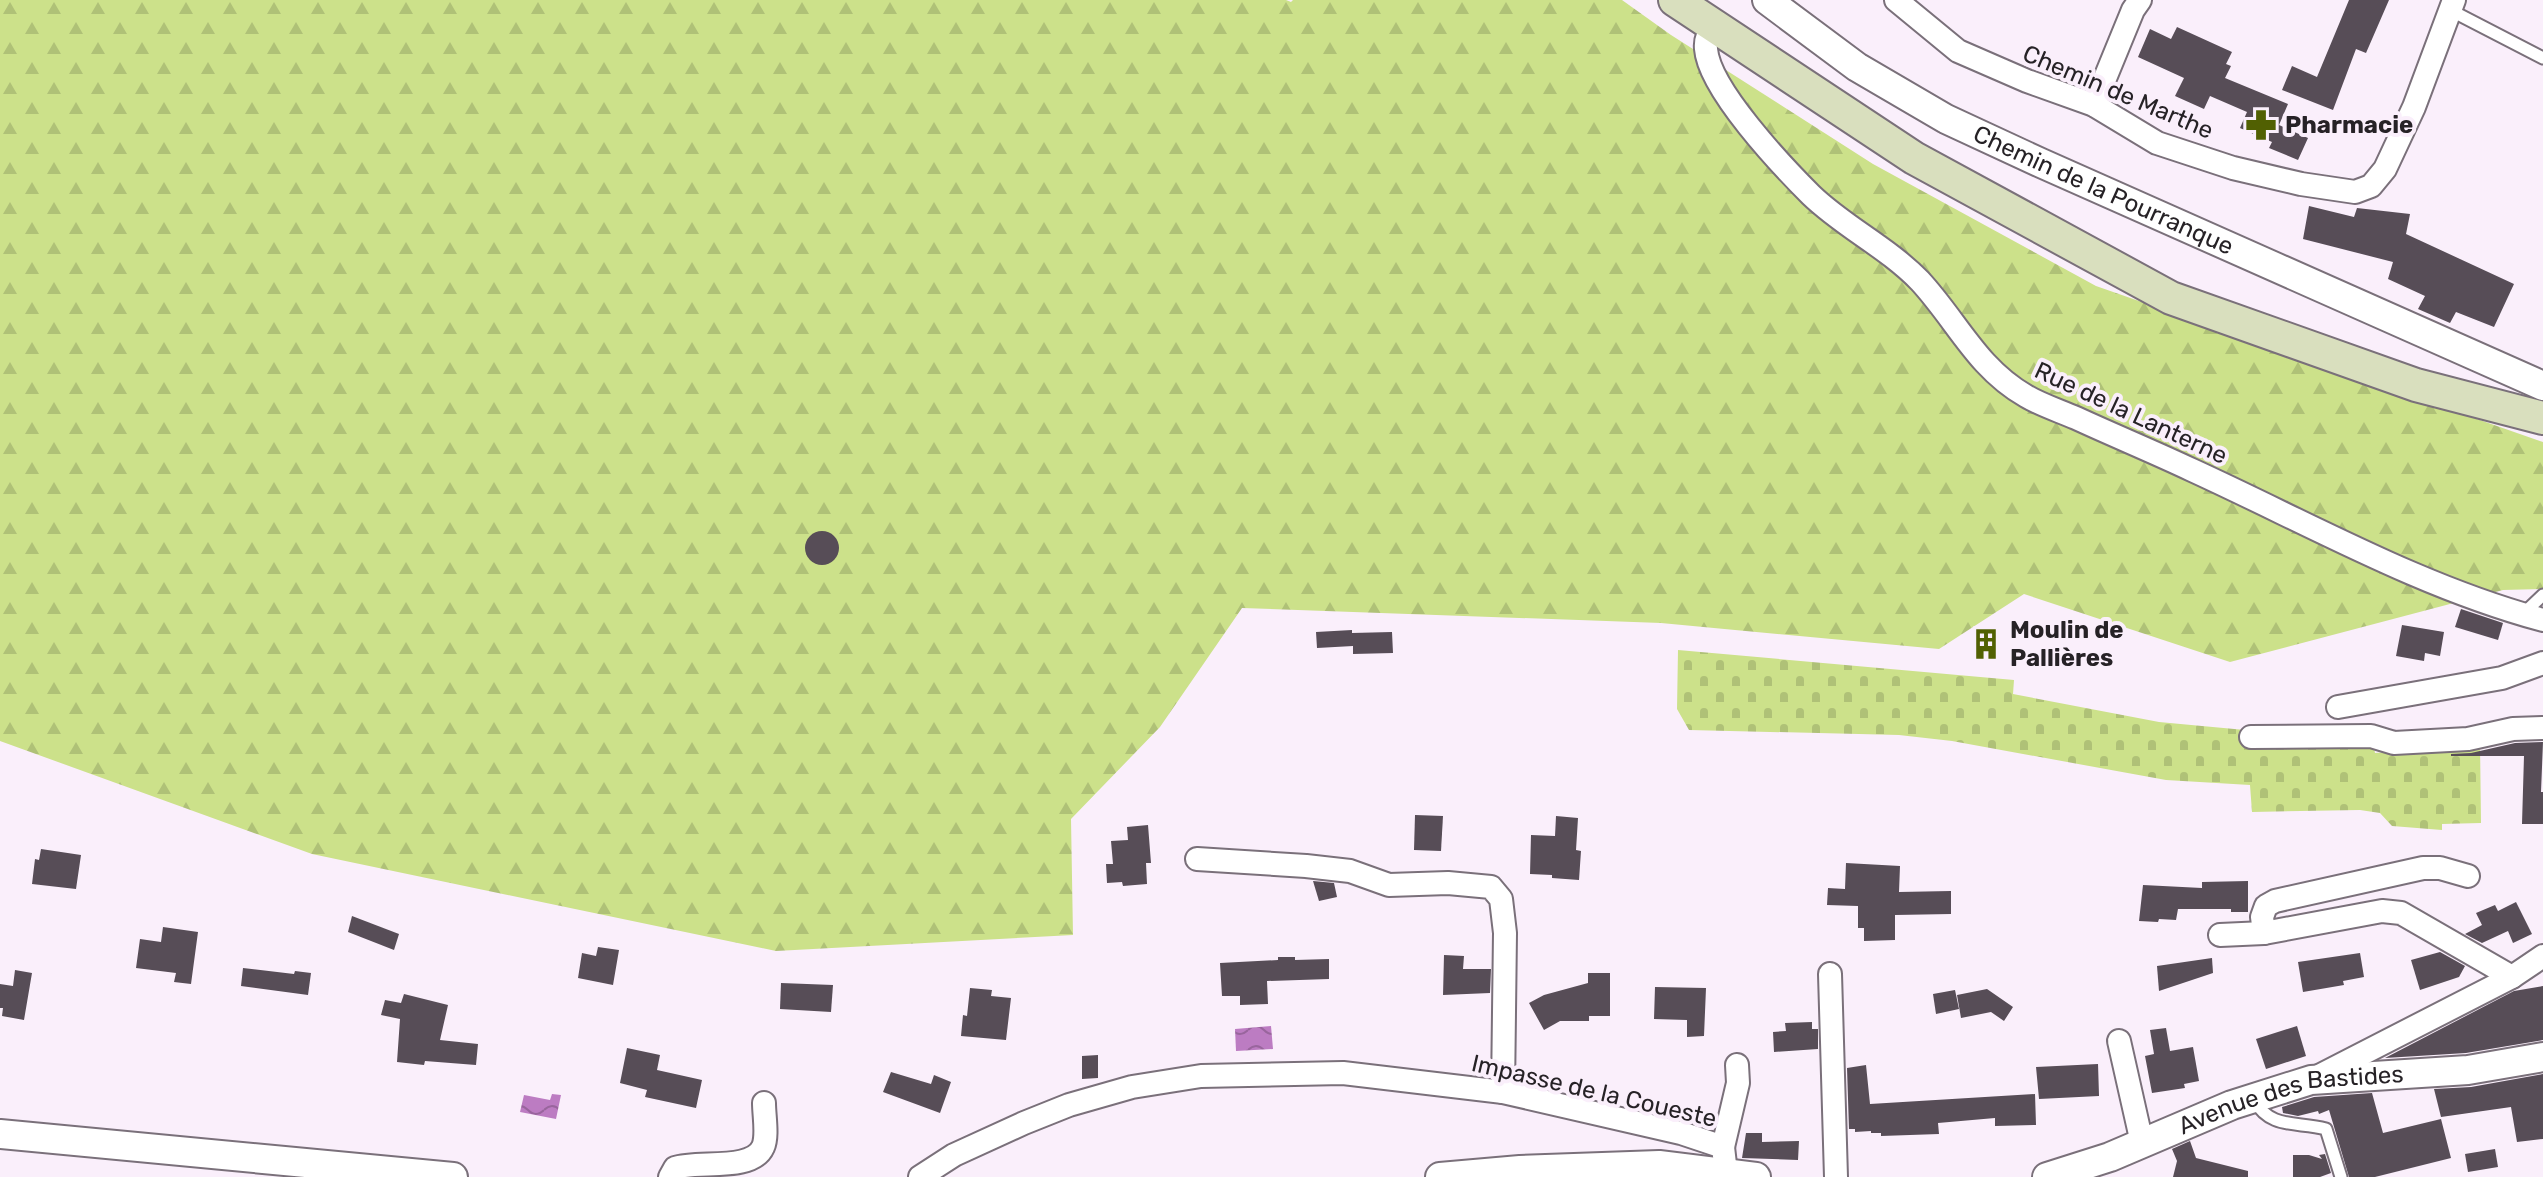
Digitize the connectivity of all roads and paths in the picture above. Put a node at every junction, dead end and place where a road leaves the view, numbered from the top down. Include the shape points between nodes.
1 (1675, 0) edge
2 (1767, 0) edge
3 (1896, 0) edge
4 (2140, 0) edge
5 (2452, 5) edge
6 (1714, 27) junction
7 (2543, 58) edge
8 (2094, 105) junction
9 (2456, 349) junction
10 (2543, 386) edge
11 (2483, 401) junction
12 (2543, 418) edge
13 (2543, 595) edge
14 (2533, 618) edge
15 (2543, 663) edge
16 (2338, 707) dead end
17 (2543, 728) edge
18 (2251, 737) dead end
19 (1197, 859) dead end
20 (2468, 876) dead end
21 (2264, 933) junction
22 (2220, 935) dead end
23 (2543, 956) edge
24 (1830, 974) dead end
25 (2512, 977) junction
26 (2119, 1041) dead end
27 (2543, 1057) edge
28 (1737, 1065) dead end
29 (2311, 1080) junction
30 (1503, 1092) junction
31 (2253, 1099) junction
32 (764, 1103) dead end
33 (0, 1134) edge
34 (2142, 1143) junction
35 (1724, 1160) junction
36 (453, 1177) edge
37 (670, 1177) edge
38 (920, 1177) edge
39 (1440, 1177) edge
40 (1756, 1177) edge
41 (1836, 1177) edge
42 (2047, 1177) edge
43 (2341, 1177) edge

1 - 6 main road
2 - 9 street, Chemin de la Pourranque via 1857,67 1946,119
3 - 8 street, Chemin de Marthe via 1958,51
4 - 8 street
5 - 7 lane
5 - 8 street, Chemin de Marthe via 2385,169 2371,186 2355,192 2233,168 2157,143
6 - 11 main road via 1914,158 2171,298 2416,385
6 - 14 street, Rue de la Lanterne via 1706,38 1706,51 1719,85 1759,138 1812,196 1914,275 1993,373 2026,397 2415,574
9 - 10 street, Chemin de la Pourranque
9 - 11 street
11 - 12 main road
13 - 14 lane
15 - 16 street via 2502,678
17 - 18 street via 2394,743 2371,736
19 - 30 street via 1350,871 1389,885 1491,887 1501,899 1505,933
20 - 21 street via 2423,868 2275,901 2262,917
21 - 22 street
21 - 25 street via 2382,911 2401,913
23 - 25 street
24 - 41 street
25 - 29 street
26 - 34 street
27 - 29 street, Avenue des Bastides via 2468,1070
28 - 35 street
29 - 31 street, Avenue des Bastides
30 - 35 street, Impasse de la Coueste via 1681,1133
30 - 38 street, Impasse de la Coueste via 1343,1073 1201,1076 1132,1087 1069,1105 954,1155
31 - 34 street, Avenue des Bastides
31 - 43 lane via 2276,1121 2326,1129
32 - 37 street via 764,1146 754,1159 687,1164 675,1168
33 - 36 street
34 - 42 street, Avenue des Bastides
35 - 39 street
35 - 40 street

